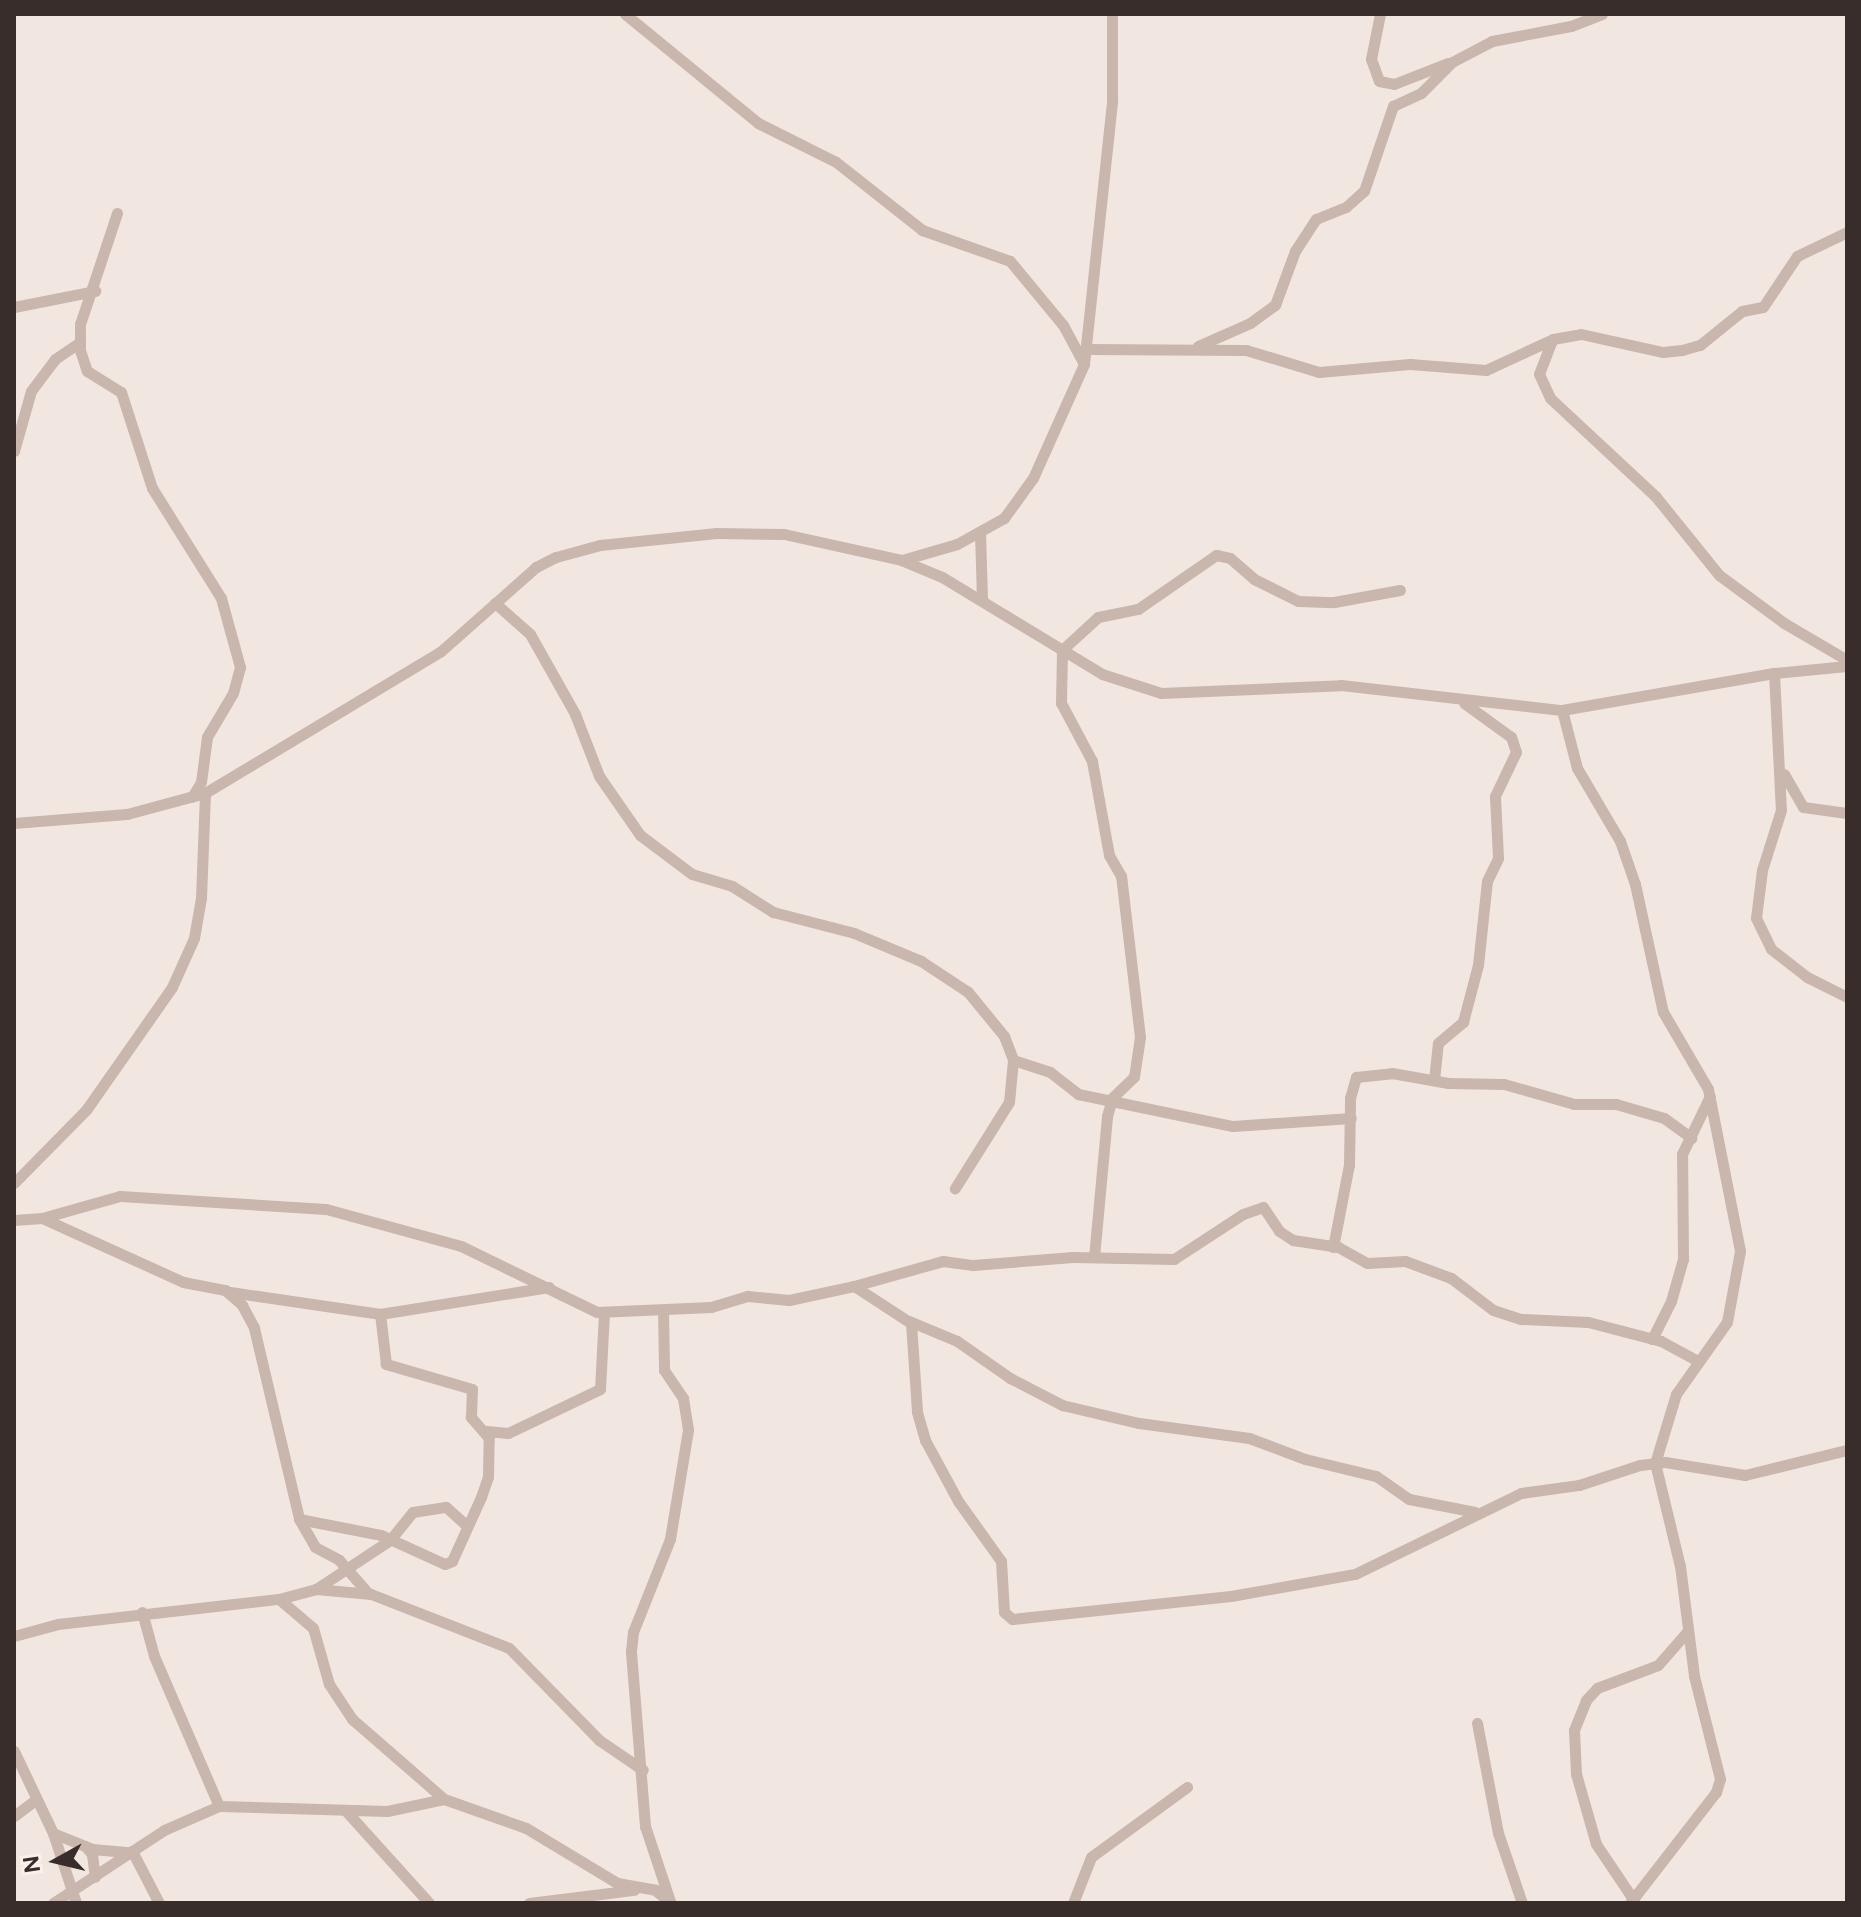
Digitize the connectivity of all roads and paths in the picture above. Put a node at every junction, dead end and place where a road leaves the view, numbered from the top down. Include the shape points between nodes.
1 (625, 14) edge
2 (1112, 14) edge
3 (1380, 14) edge
4 (1602, 14) edge
5 (1452, 62) junction
6 (117, 213) dead end
7 (1847, 232) edge
8 (95, 291) junction
9 (14, 307) edge
10 (1553, 339) junction
11 (79, 343) junction
12 (1085, 349) junction
13 (1190, 350) junction
14 (1084, 364) junction
15 (14, 451) edge
16 (980, 532) junction
17 (901, 560) junction
18 (1400, 590) dead end
19 (982, 600) junction
20 (495, 603) junction
21 (1062, 650) junction
22 (1847, 663) edge
23 (1774, 673) junction
24 (1463, 703) junction
25 (1562, 710) junction
26 (1781, 769) junction
27 (205, 793) junction
28 (192, 797) junction
29 (1847, 813) edge
30 (14, 823) edge
31 (1847, 997) edge
32 (1013, 1060) junction
33 (1434, 1080) junction
34 (1710, 1096) junction
35 (1112, 1098) junction
36 (1351, 1118) junction
37 (1692, 1138) junction
38 (14, 1183) edge
39 (955, 1188) dead end
40 (42, 1218) junction
41 (14, 1220) edge
42 (1333, 1247) junction
43 (1094, 1257) junction
44 (854, 1286) junction
45 (550, 1287) junction
46 (230, 1292) junction
47 (253, 1295) junction
48 (663, 1310) junction
49 (604, 1312) junction
50 (248, 1313) junction
51 (380, 1314) junction
52 (909, 1321) junction
53 (1652, 1339) junction
54 (1698, 1361) junction
55 (486, 1431) junction
56 (1847, 1450) edge
57 (1655, 1463) junction
58 (1476, 1512) junction
59 (299, 1519) junction
60 (466, 1525) junction
61 (390, 1540) junction
62 (345, 1566) junction
63 (316, 1589) junction
64 (368, 1593) junction
65 (279, 1599) junction
66 (142, 1612) junction
67 (1686, 1633) junction
68 (14, 1636) edge
69 (1477, 1723) dead end
70 (14, 1751) edge
71 (643, 1770) junction
72 (1187, 1787) dead end
73 (444, 1799) junction
74 (35, 1800) junction
75 (219, 1806) junction
76 (346, 1811) junction
77 (14, 1815) edge
78 (53, 1833) junction
79 (84, 1846) junction
80 (131, 1852) junction
81 (95, 1877) junction
82 (639, 1889) junction
83 (74, 1898) edge
84 (1632, 1901) edge
85 (671, 1902) edge
86 (53, 1903) edge
87 (159, 1903) edge
88 (429, 1903) edge
89 (529, 1903) edge
90 (1073, 1903) edge
91 (1522, 1903) edge

1 - 14 street via 758,123 836,162 922,230 1010,261 1063,325
2 - 12 street via 1112,100
3 - 5 street via 1371,70 1379,81 1394,84
4 - 5 street via 1571,26 1509,35
5 - 13 street via 1421,93 1388,111 1364,191 1346,207 1316,219 1295,251 1275,305 1250,323
6 - 8 street
7 - 10 street via 1797,256 1763,307 1742,311 1700,345 1663,352 1581,334
8 - 9 street
8 - 11 street
10 - 13 street via 1507,365 1470,371 1410,364 1309,372 1258,352
10 - 22 street via 1539,374 1550,398 1656,497 1719,575
11 - 15 street via 55,359 31,391
11 - 28 street via 87,371 121,392 152,488 202,562 234,639 237,684 207,737 201,782
12 - 13 street
12 - 14 street
14 - 16 street via 1033,478 1004,518
16 - 17 street
16 - 19 street
17 - 19 street
17 - 20 street via 784,534 716,533 614,544 556,557
18 - 21 street via 1334,602 1298,601 1254,579 1230,558 1216,555 1190,578 1138,609 1098,617
19 - 21 street
20 - 27 street via 440,652
20 - 32 street via 530,634 575,714 599,776 640,835 692,874 732,886 767,909 854,933 941,972 968,992 997,1027
21 - 24 street via 1102,674 1161,693 1341,685
21 - 35 street via 1061,703 1092,761 1109,855 1121,876 1140,1037 1134,1077
22 - 23 street
23 - 25 street via 1611,706
23 - 26 street
24 - 25 street
24 - 33 street via 1511,737 1516,752 1495,796 1498,858 1487,881 1478,965 1463,1022 1438,1043
25 - 34 street via 1577,768 1620,841 1635,884 1663,1012
26 - 29 street via 1803,807
26 - 31 street via 1781,810 1758,898 1760,936 1807,977
27 - 28 street
27 - 38 street via 201,898 194,938 172,987 86,1110
28 - 30 street via 127,814
32 - 35 street via 1050,1072 1078,1094
32 - 39 street via 1014,1083 1004,1115
33 - 36 street via 1392,1073 1356,1077
33 - 37 street via 1504,1084 1574,1104 1616,1104 1664,1118
34 - 37 street
34 - 54 street via 1740,1251 1727,1322
35 - 36 street via 1233,1126
35 - 43 street via 1104,1131
36 - 42 street via 1349,1165
37 - 53 street via 1679,1168 1684,1228 1679,1280
40 - 41 street
40 - 45 street via 120,1196 326,1209 446,1241
40 - 46 street via 183,1282
42 - 43 street via 1285,1237 1263,1207 1243,1214 1174,1259
42 - 53 street via 1367,1263 1405,1261 1451,1278 1493,1310 1521,1319 1588,1322
43 - 44 street via 973,1265 943,1261
44 - 48 street via 798,1299 747,1296 711,1307
44 - 52 street
45 - 49 street
45 - 51 street
46 - 47 street
46 - 50 street
47 - 50 street
47 - 51 street
48 - 49 street
48 - 71 street via 664,1370 683,1398 688,1430 670,1539 631,1641
49 - 55 street via 600,1389 508,1433
50 - 59 street
51 - 55 street via 386,1364 470,1386 471,1417
52 - 58 street via 957,1341 1010,1378 1062,1405 1139,1423 1249,1438 1305,1459 1376,1476 1409,1499
52 - 58 street via 925,1440 958,1501 1001,1561 1004,1612 1012,1619 1300,1587 1364,1570
53 - 54 street
54 - 57 street via 1676,1394
55 - 60 street via 488,1477
56 - 57 street via 1745,1475
57 - 58 street via 1579,1485 1521,1493
57 - 67 street via 1680,1566
59 - 61 street via 343,1525
59 - 62 street via 315,1547
60 - 61 street via 446,1507 422,1510 406,1515
60 - 61 street via 452,1561 445,1564
61 - 62 street
62 - 63 street
62 - 64 street
63 - 64 street
63 - 65 street
64 - 71 street via 509,1648 599,1740
65 - 66 street
65 - 73 street via 313,1628 329,1684 352,1719
66 - 68 street
66 - 75 street via 154,1656
67 - 84 street via 1720,1779 1716,1792
67 - 84 street via 1658,1665 1597,1688 1574,1730 1576,1774 1596,1844
69 - 91 street via 1498,1833
70 - 74 street
71 - 85 street via 645,1826
72 - 90 street via 1091,1857
73 - 76 street via 387,1811
73 - 82 street via 526,1828 590,1868
74 - 77 street
74 - 78 street
75 - 76 street
75 - 80 street
76 - 88 street
78 - 79 street
78 - 83 street
79 - 80 street
79 - 81 street via 92,1854
80 - 81 street
80 - 87 street
81 - 83 street
82 - 85 street via 655,1890
82 - 89 street
83 - 86 street

